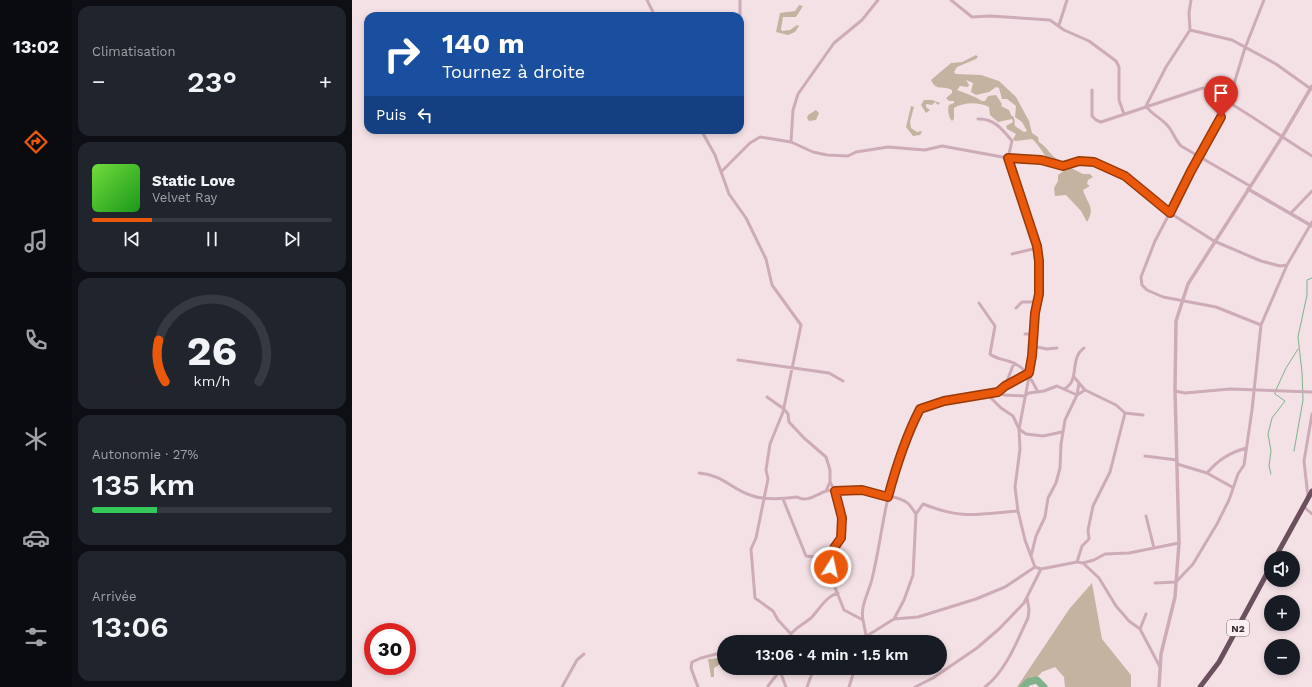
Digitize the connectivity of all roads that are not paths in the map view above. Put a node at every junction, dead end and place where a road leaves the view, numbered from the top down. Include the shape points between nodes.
1 (647, 0) edge
2 (740, 0) edge
3 (878, 0) edge
4 (951, 0) edge
5 (1066, 0) edge
6 (1191, 0) edge
7 (1264, 0) edge
8 (653, 12) edge
9 (740, 12) edge
10 (1059, 25) junction
11 (1190, 30) junction
12 (1245, 48) junction
13 (1311, 87) edge
14 (1092, 90) dead end
15 (1310, 94) edge
16 (1229, 100) junction
17 (1146, 106) junction
18 (1124, 114) junction
19 (978, 119) dead end
20 (703, 134) edge
21 (1282, 137) junction
22 (791, 138) junction
23 (791, 142) junction
24 (796, 144) junction
25 (1312, 156) edge
26 (1198, 157) junction
27 (1008, 158) junction
28 (721, 172) junction
29 (1249, 187) junction
30 (1312, 191) edge
31 (1170, 213) junction
32 (1291, 213) junction
33 (1311, 224) edge
34 (1214, 240) junction
35 (1037, 248) junction
36 (1012, 254) dead end
37 (1287, 265) junction
38 (1182, 300) junction
39 (1037, 302) junction
40 (979, 303) dead end
41 (1016, 308) dead end
42 (1261, 325) junction
43 (1025, 334) dead end
44 (1033, 334) junction
45 (1032, 346) junction
46 (1057, 348) dead end
47 (1084, 348) dead end
48 (738, 360) dead end
49 (1014, 363) junction
50 (792, 368) junction
51 (1029, 373) junction
52 (1074, 377) junction
53 (843, 381) dead end
54 (1079, 384) junction
55 (1005, 386) junction
56 (1064, 389) junction
57 (1085, 390) junction
58 (1175, 391) junction
59 (1254, 391) junction
60 (998, 392) junction
61 (1038, 392) junction
62 (1312, 392) edge
63 (987, 394) junction
64 (1077, 394) junction
65 (1024, 396) junction
66 (767, 397) dead end
67 (784, 409) junction
68 (1125, 413) junction
69 (1312, 414) edge
70 (1143, 415) dead end
71 (1019, 429) junction
72 (1062, 432) junction
73 (1246, 448) junction
74 (1145, 456) dead end
75 (1177, 462) junction
76 (699, 473) dead end
77 (1207, 473) junction
78 (830, 482) junction
79 (1232, 487) junction
80 (835, 491) junction
81 (1312, 491) edge
82 (826, 492) junction
83 (888, 497) junction
84 (1308, 497) junction
85 (763, 498) junction
86 (783, 499) junction
87 (1303, 506) junction
88 (1018, 511) junction
89 (916, 514) junction
90 (1312, 514) edge
91 (1146, 516) dead end
92 (1180, 543) junction
93 (834, 548) junction
94 (1154, 548) junction
95 (1279, 551) edge
96 (816, 557) junction
97 (1031, 558) junction
98 (1077, 562) junction
99 (1083, 563) junction
100 (1035, 566) junction
101 (1041, 569) junction
102 (830, 575) junction
103 (1264, 579) edge
104 (1155, 582) dead end
105 (1176, 582) junction
106 (838, 593) junction
107 (1027, 597) junction
108 (1146, 614) dead end
109 (894, 619) junction
110 (863, 620) junction
111 (1140, 629) junction
112 (790, 634) joint
113 (866, 635) joint
114 (584, 654) dead end
115 (717, 654) edge
116 (1160, 667) junction
117 (777, 675) edge
118 (782, 675) edge
119 (811, 675) edge
120 (853, 675) edge
121 (768, 686) edge
122 (1202, 686) edge
123 (562, 687) edge
124 (698, 687) edge
125 (786, 687) edge
126 (807, 687) edge
127 (849, 687) edge
128 (915, 687) edge
129 (985, 687) edge
130 (1159, 687) edge

1 - 8 street
2 - 9 street
3 - 22 street via 862,20 834,43 798,94 793,110
4 - 10 street via 972,17 1033,18 1050,20
5 - 10 street
6 - 11 street via 1188,13
7 - 12 street
10 - 18 street via 1064,30 1089,41 1116,61 1119,68 1118,100
11 - 12 street via 1232,40
11 - 17 street via 1166,67
12 - 13 street
12 - 16 street
13 - 15 street
14 - 18 street via 1092,116 1096,120 1101,122
15 - 21 street
16 - 17 street via 1199,88
16 - 21 street
16 - 26 street
17 - 18 street
17 - 26 street via 1168,126 1181,146
19 - 27 street via 990,120 1012,141
20 - 28 street
21 - 25 street
21 - 29 street
22 - 23 street
22 - 24 street
23 - 24 street
23 - 28 street via 757,137
24 - 27 street via 813,152 848,156 856,152 888,147 925,150 942,146
26 - 29 street
26 - 31 street
27 - 31 street via 1041,160 1063,166 1079,161 1094,162 1125,176
27 - 35 street
28 - 50 street via 729,194 746,218 766,259 772,285 801,325
29 - 32 street
29 - 34 street
30 - 32 street
31 - 34 street
31 - 38 street via 1155,241 1141,277 1142,284 1147,290 1163,297
32 - 33 street
33 - 37 street
34 - 37 street via 1262,261 1280,266
34 - 38 street via 1188,284
35 - 36 street
35 - 39 street via 1040,274
37 - 42 street
38 - 42 street via 1216,307
38 - 58 street via 1176,321
39 - 41 street via 1022,302
39 - 44 street
40 - 49 street via 995,326 990,354 994,358
42 - 59 street
43 - 44 street
44 - 45 street
45 - 46 street
45 - 51 street
47 - 52 street via 1077,355
48 - 50 street
49 - 51 street
49 - 55 street
50 - 53 street via 829,373
50 - 67 street
51 - 55 street
51 - 61 street
51 - 65 street
52 - 54 street
52 - 56 street via 1069,387
54 - 57 street
54 - 64 street
55 - 60 street
56 - 61 street via 1054,386
56 - 64 street
57 - 64 street
57 - 68 street via 1116,405
58 - 59 street
58 - 75 street
59 - 62 street
59 - 73 street
60 - 63 street
60 - 65 street via 1004,395
61 - 65 street
63 - 71 street via 1005,412 1013,416
63 - 83 street via 944,401 920,409 896,469
64 - 72 street
65 - 71 street
66 - 67 street
67 - 78 street via 789,422 826,457
67 - 85 street via 770,444 766,470 768,479
68 - 70 street
68 - 98 street via 1110,472 1093,506 1088,530 1089,539 1082,546
69 - 84 street via 1304,461
71 - 72 street via 1034,436
71 - 88 street via 1020,448 1015,487
72 - 97 street via 1060,468 1048,498 1045,517 1036,536
73 - 77 street via 1218,461
73 - 79 street via 1244,465
74 - 75 street
75 - 77 street
75 - 92 street
76 - 85 street via 720,478 751,496
77 - 79 street
78 - 80 street
78 - 82 street
79 - 105 street via 1229,500 1217,524 1193,564
80 - 82 street
80 - 83 street via 862,490
80 - 93 street via 842,518 841,538
81 - 84 highway
82 - 86 street via 816,498
83 - 89 street via 906,502
83 - 110 street via 872,580 862,614
84 - 87 highway
85 - 86 street
85 - 112 street via 756,538 751,549 755,598 773,611
86 - 96 street via 806,556
87 - 90 street
87 - 95 highway
88 - 89 street via 967,516 947,513 923,504
88 - 97 street
89 - 109 street via 913,575
91 - 94 street
92 - 94 street
92 - 105 street
93 - 96 street
93 - 102 street
94 - 99 street via 1105,554
96 - 102 street
97 - 100 street
98 - 99 street
98 - 101 street
99 - 111 street via 1099,578 1116,606
100 - 101 street
100 - 109 street via 1005,587 976,599 918,617
101 - 107 street
102 - 106 street
103 - 122 highway, N2 via 1219,662
104 - 105 street
105 - 116 street
106 - 110 street via 844,610
106 - 112 street via 832,594 810,619
107 - 128 street via 1024,603 977,648
107 - 129 street via 1028,618 1003,667 993,682
108 - 111 street
109 - 113 street
110 - 113 street
111 - 116 street
114 - 123 street via 577,660
115 - 124 street via 692,662 691,668
116 - 130 street
117 - 121 street
118 - 125 street
119 - 126 street
120 - 127 street

